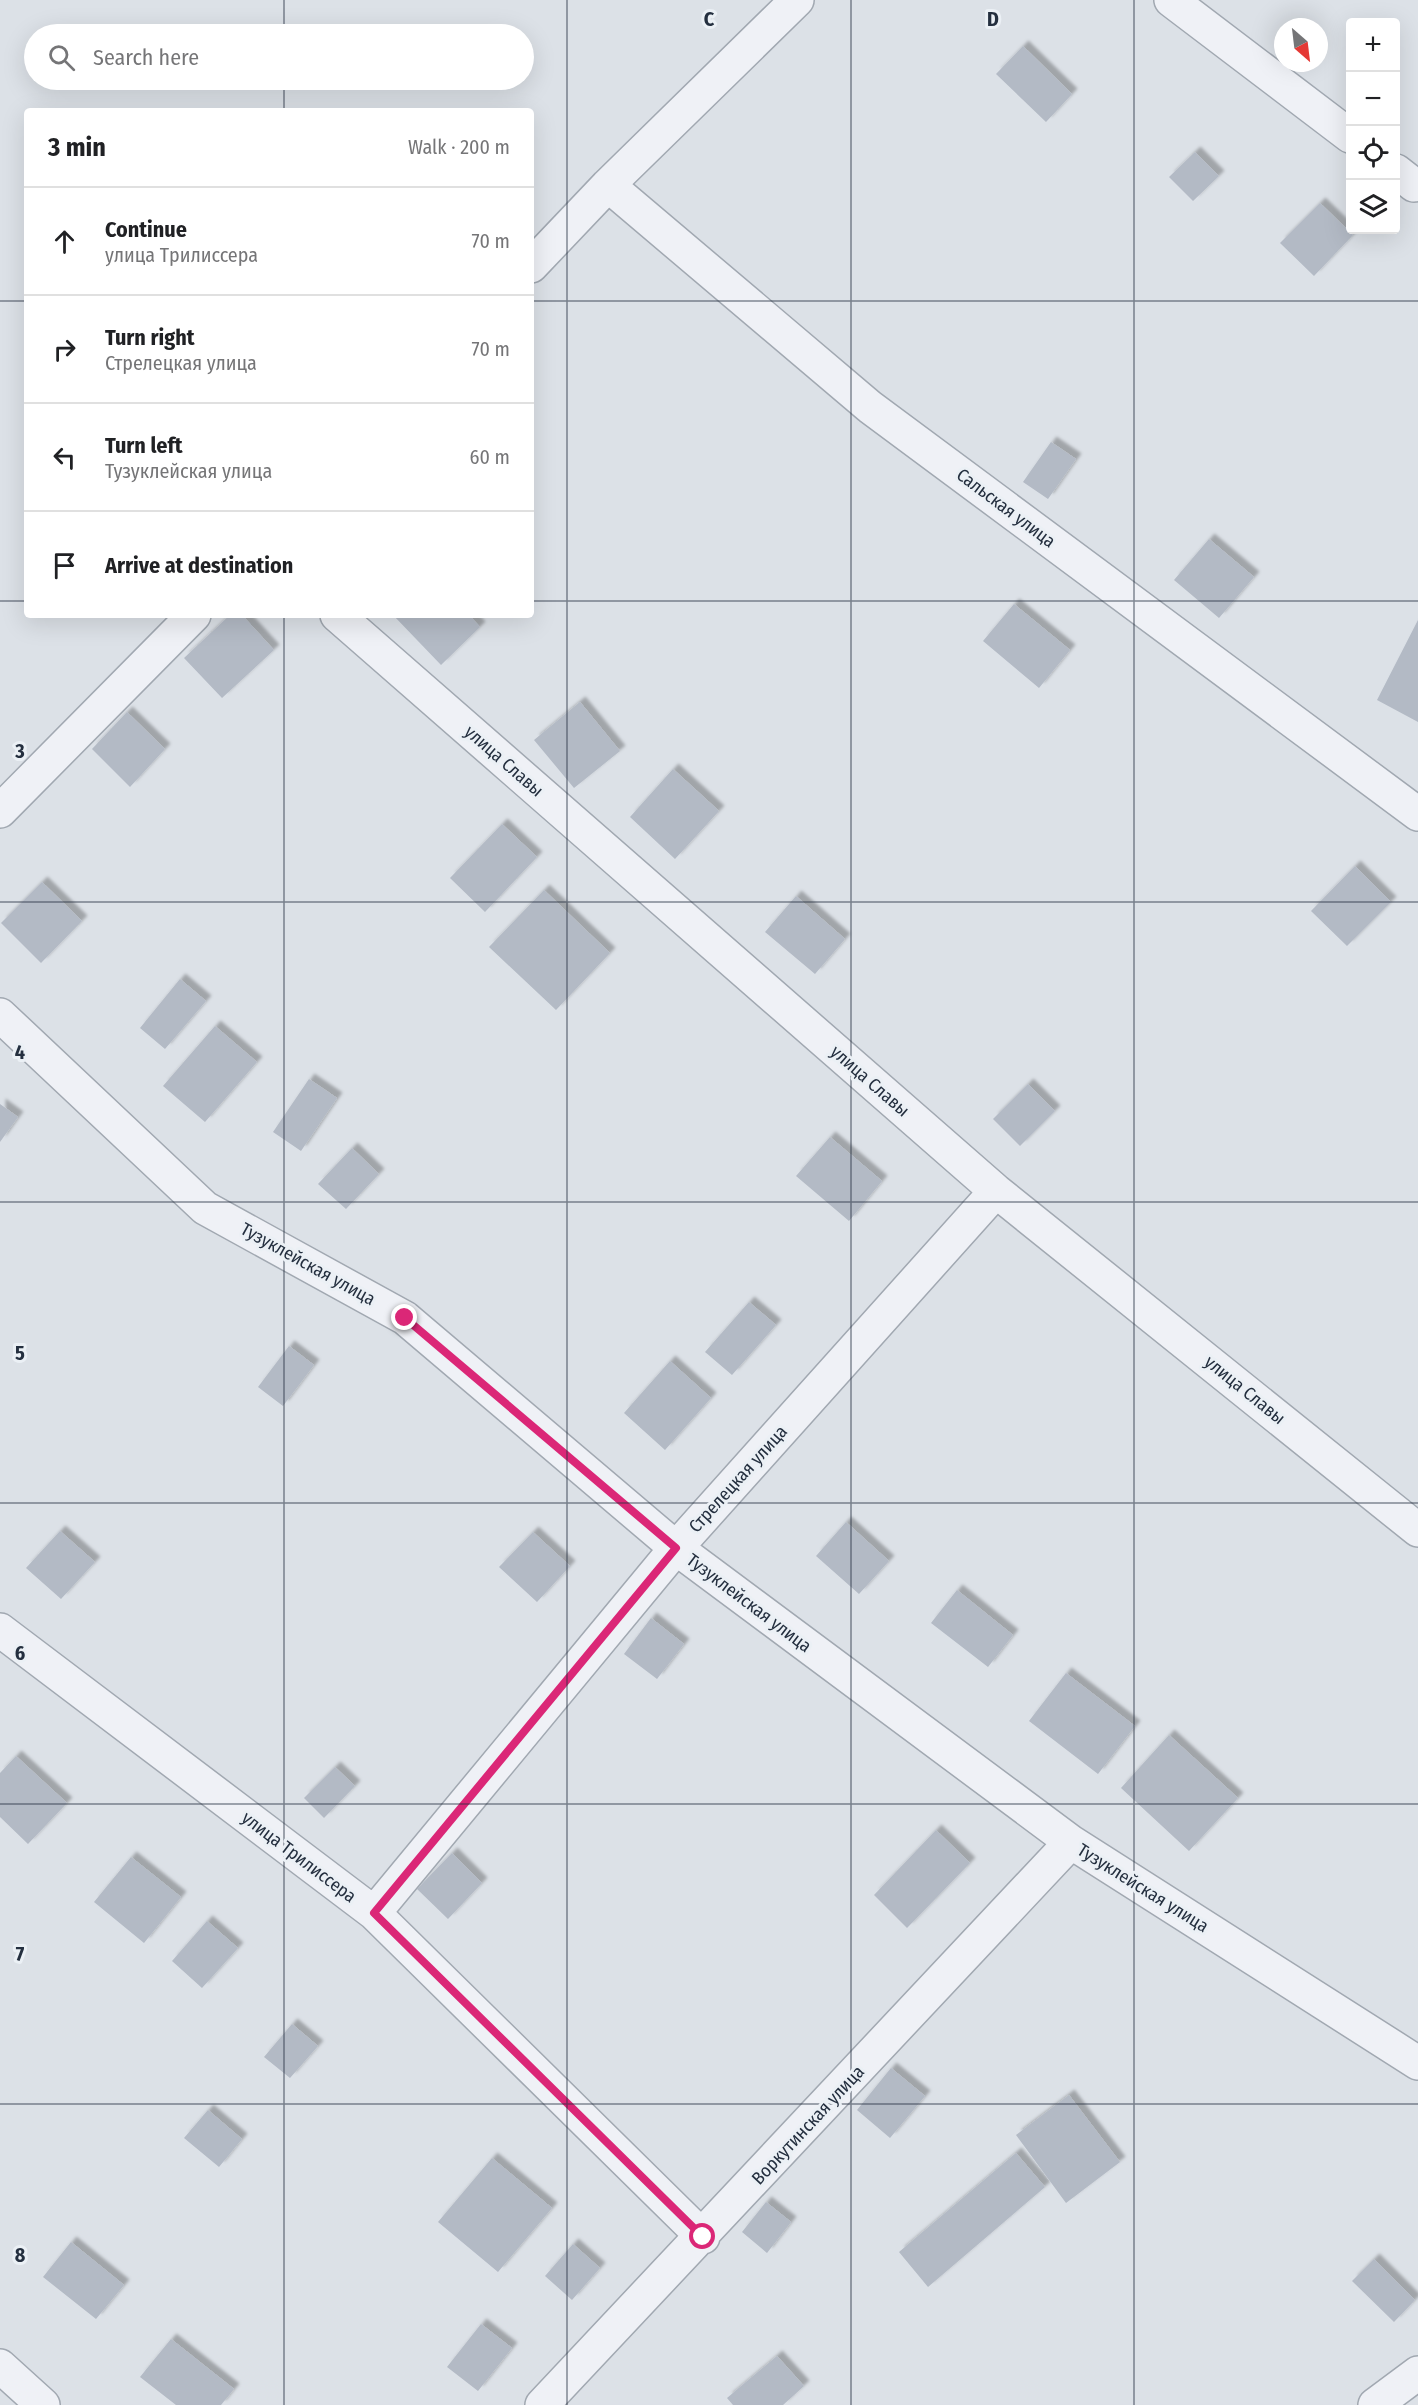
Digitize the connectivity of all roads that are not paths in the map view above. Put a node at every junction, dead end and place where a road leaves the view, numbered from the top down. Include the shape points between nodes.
1 (797, 0) edge
2 (1172, 0) edge
3 (1346, 133) edge
4 (608, 185) junction
5 (534, 263) edge
6 (191, 618) edge
7 (339, 618) edge
8 (0, 811) edge
9 (1418, 814) edge
10 (0, 1015) edge
11 (996, 1191) junction
12 (1418, 1530) edge
13 (676, 1548) junction
14 (0, 1630) edge
15 (1071, 1842) junction
16 (374, 1913) junction
17 (1418, 2063) edge
18 (703, 2237) junction
19 (0, 2366) edge
20 (1418, 2373) edge
21 (43, 2405) edge
22 (542, 2405) edge
23 (1374, 2405) edge

1 - 4 street
2 - 3 street
4 - 5 street
4 - 9 street, Сальская улица via 870,407
6 - 8 street
7 - 11 street, улица Славы
10 - 13 street, Тузуклейская улица via 206,1208 405,1318
11 - 12 street, улица Славы
11 - 13 street, Стрелецкая улица
13 - 15 street, Тузуклейская улица
13 - 16 street, Стрелецкая улица
14 - 16 street, улица Трилиссера
15 - 17 street, Тузуклейская улица
15 - 18 street, Воркутинская улица
16 - 18 street, улица Трилиссера
18 - 22 street, Воркутинская улица
19 - 21 street
20 - 23 street

